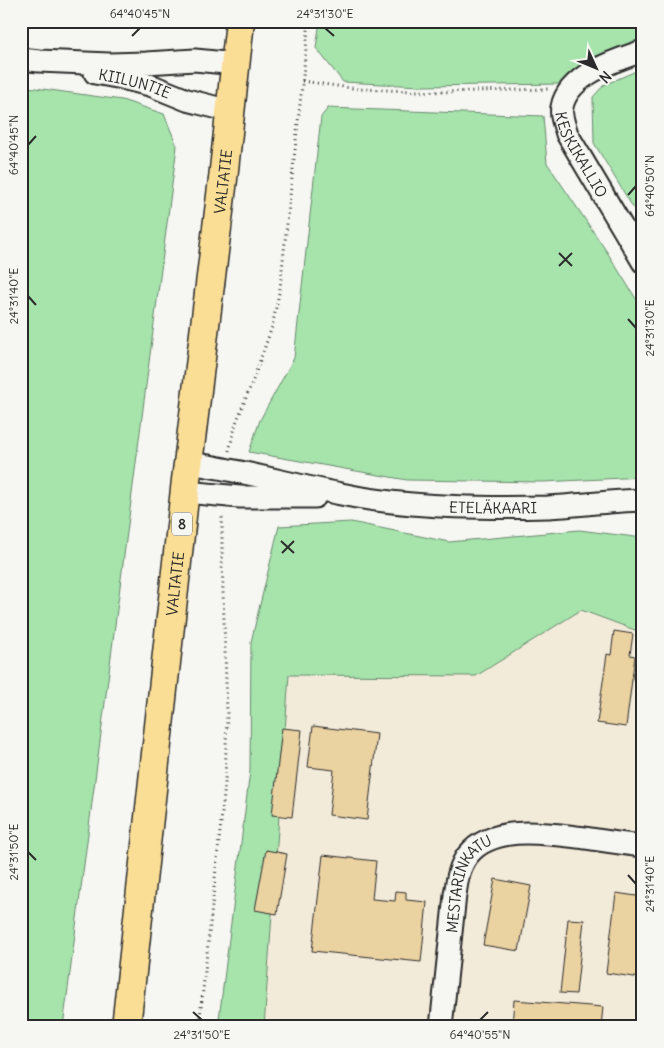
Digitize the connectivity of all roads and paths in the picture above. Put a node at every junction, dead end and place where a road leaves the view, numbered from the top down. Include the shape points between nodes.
1 (240, 21) edge
2 (309, 21) edge
3 (643, 51) edge
4 (30, 60) edge
5 (236, 64) junction
6 (302, 81) junction
7 (571, 89) junction
8 (230, 111) junction
9 (643, 262) edge
10 (189, 463) junction
11 (226, 469) junction
12 (185, 492) junction
13 (343, 495) junction
14 (223, 496) junction
15 (643, 500) edge
16 (643, 846) edge
17 (126, 1027) edge
18 (199, 1027) edge
19 (441, 1027) edge

1 - 5 highway, VALTATIE / 8
2 - 6 path
3 - 7 street, KESKIKALLIO via 601,66
4 - 5 street, KIILUNTIE via 109,64 195,60
4 - 8 street, KIILUNTIE via 122,78
5 - 8 highway, VALTATIE / 8
6 - 7 path via 358,89 443,92
6 - 11 path via 280,288 272,327 236,423
7 - 9 street, KESKIKALLIO via 562,108 567,134
8 - 10 highway, VALTATIE / 8
10 - 11 street, ETELÄKAARI
10 - 12 highway, VALTATIE / 8
11 - 13 street, ETELÄKAARI
12 - 14 street, ETELÄKAARI
12 - 17 highway, VALTATIE / 8
13 - 14 street, ETELÄKAARI via 309,498
13 - 15 street, ETELÄKAARI via 466,507
14 - 18 path via 221,526 227,712 225,785
16 - 19 street, MESTARINKATU via 544,833 513,834 499,836 468,854 458,876 455,895

